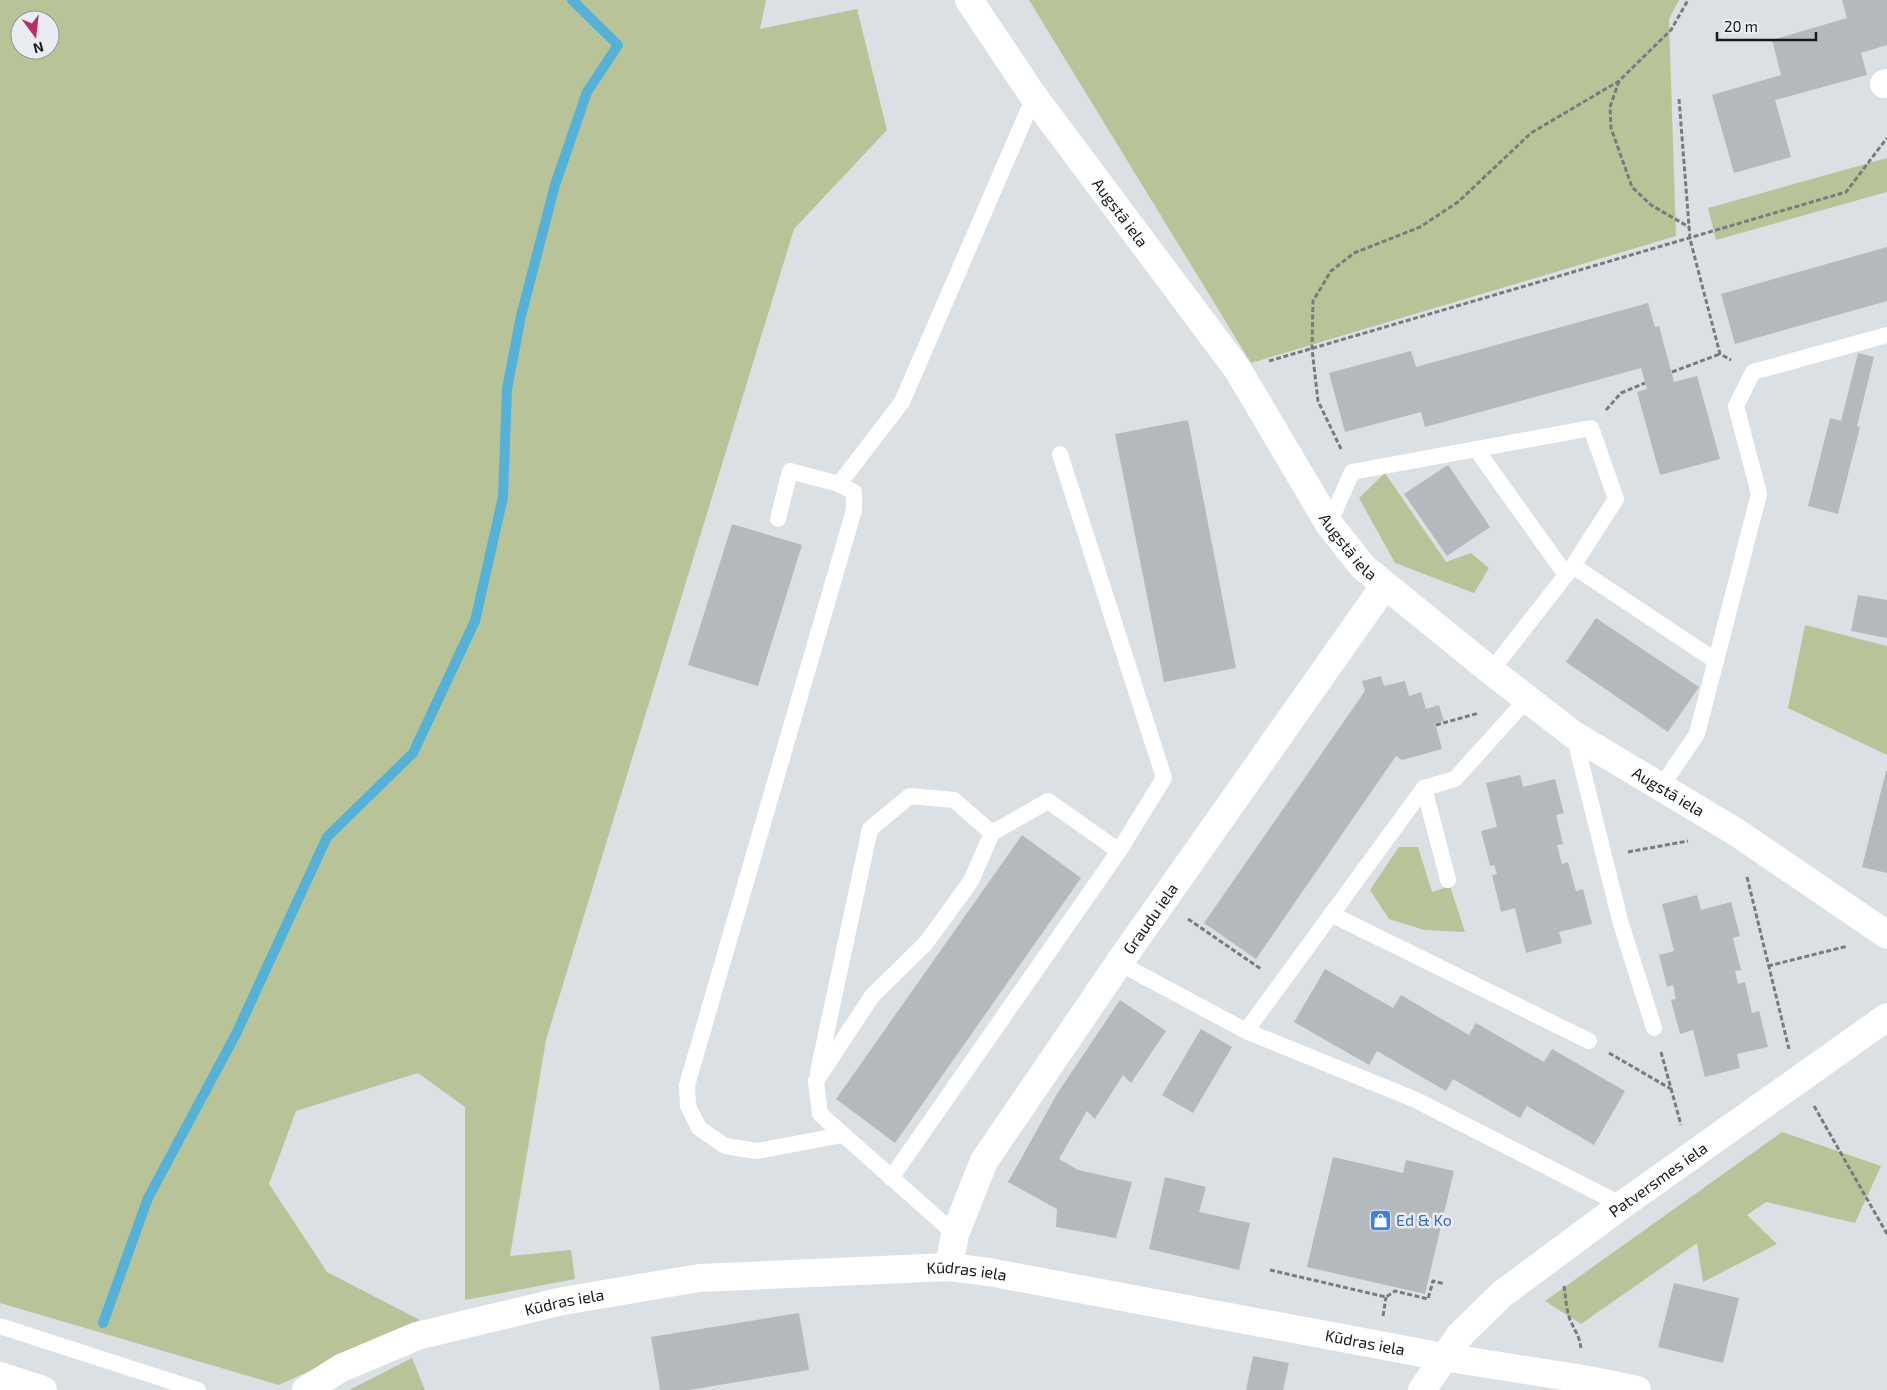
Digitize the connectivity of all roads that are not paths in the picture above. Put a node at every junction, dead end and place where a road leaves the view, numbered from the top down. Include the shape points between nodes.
1 (969, 0) edge
2 (1034, 97) junction
3 (1887, 335) edge
4 (1476, 449) junction
5 (1060, 454) dead end
6 (839, 484) junction
7 (778, 520) dead end
8 (1329, 524) junction
9 (1570, 570) junction
10 (1385, 585) junction
11 (1716, 661) junction
12 (1491, 671) junction
13 (1527, 700) junction
14 (1574, 735) junction
15 (1661, 787) junction
16 (1424, 788) junction
17 (992, 833) junction
18 (1119, 851) junction
19 (1448, 880) dead end
20 (1331, 914) junction
21 (1887, 935) edge
22 (1119, 963) junction
23 (1887, 1018) edge
24 (1654, 1028) dead end
25 (1246, 1031) junction
26 (1589, 1041) road end
27 (816, 1081) junction
28 (842, 1135) junction
29 (890, 1178) junction
30 (1622, 1205) junction
31 (955, 1234) junction
32 (949, 1267) junction
33 (0, 1326) edge
34 (1443, 1357) junction
35 (0, 1376) edge
36 (43, 1390) edge
37 (198, 1390) edge
38 (306, 1390) edge
39 (1422, 1390) edge
40 (1637, 1390) edge

1 - 2 street, Augstā iela
2 - 6 lane via 902,402
2 - 8 street, Augstā iela via 1238,370
3 - 11 lane via 1753,372 1736,406 1759,494
4 - 8 lane via 1352,472
4 - 9 lane
4 - 9 lane via 1591,428 1616,499
5 - 18 lane via 1164,778
6 - 7 lane via 790,471
6 - 28 lane via 854,492 854,510 687,1092 688,1106 699,1128 725,1146 757,1151
8 - 10 street, Augstā iela via 1363,567
9 - 11 lane
9 - 12 lane
10 - 12 street, Augstā iela
10 - 22 street, Graudu iela
11 - 15 lane via 1697,734
12 - 13 street, Augstā iela
13 - 14 street, Augstā iela
13 - 16 lane via 1455,779
14 - 15 street, Augstā iela
14 - 24 lane via 1621,924
15 - 21 street, Augstā iela via 1736,832
16 - 19 lane
16 - 20 lane
17 - 18 lane via 1048,801
17 - 27 lane via 971,881 926,943 872,996
17 - 27 lane via 954,800 910,796 870,829
18 - 29 lane
20 - 25 lane
20 - 26 lane
22 - 25 lane
22 - 31 street, Graudu iela via 984,1161
23 - 30 street, Patversmes iela
25 - 30 lane via 1416,1100
27 - 28 lane via 820,1114
28 - 29 lane
29 - 31 lane
30 - 34 street, Patversmes iela via 1502,1294
31 - 32 street, Graudu iela
32 - 34 street, Kūdras iela
32 - 38 street, Kūdras iela via 699,1278 563,1301 417,1336 341,1368
33 - 37 lane
34 - 39 street, Patversmes iela
34 - 40 street, Kūdras iela
35 - 36 street

